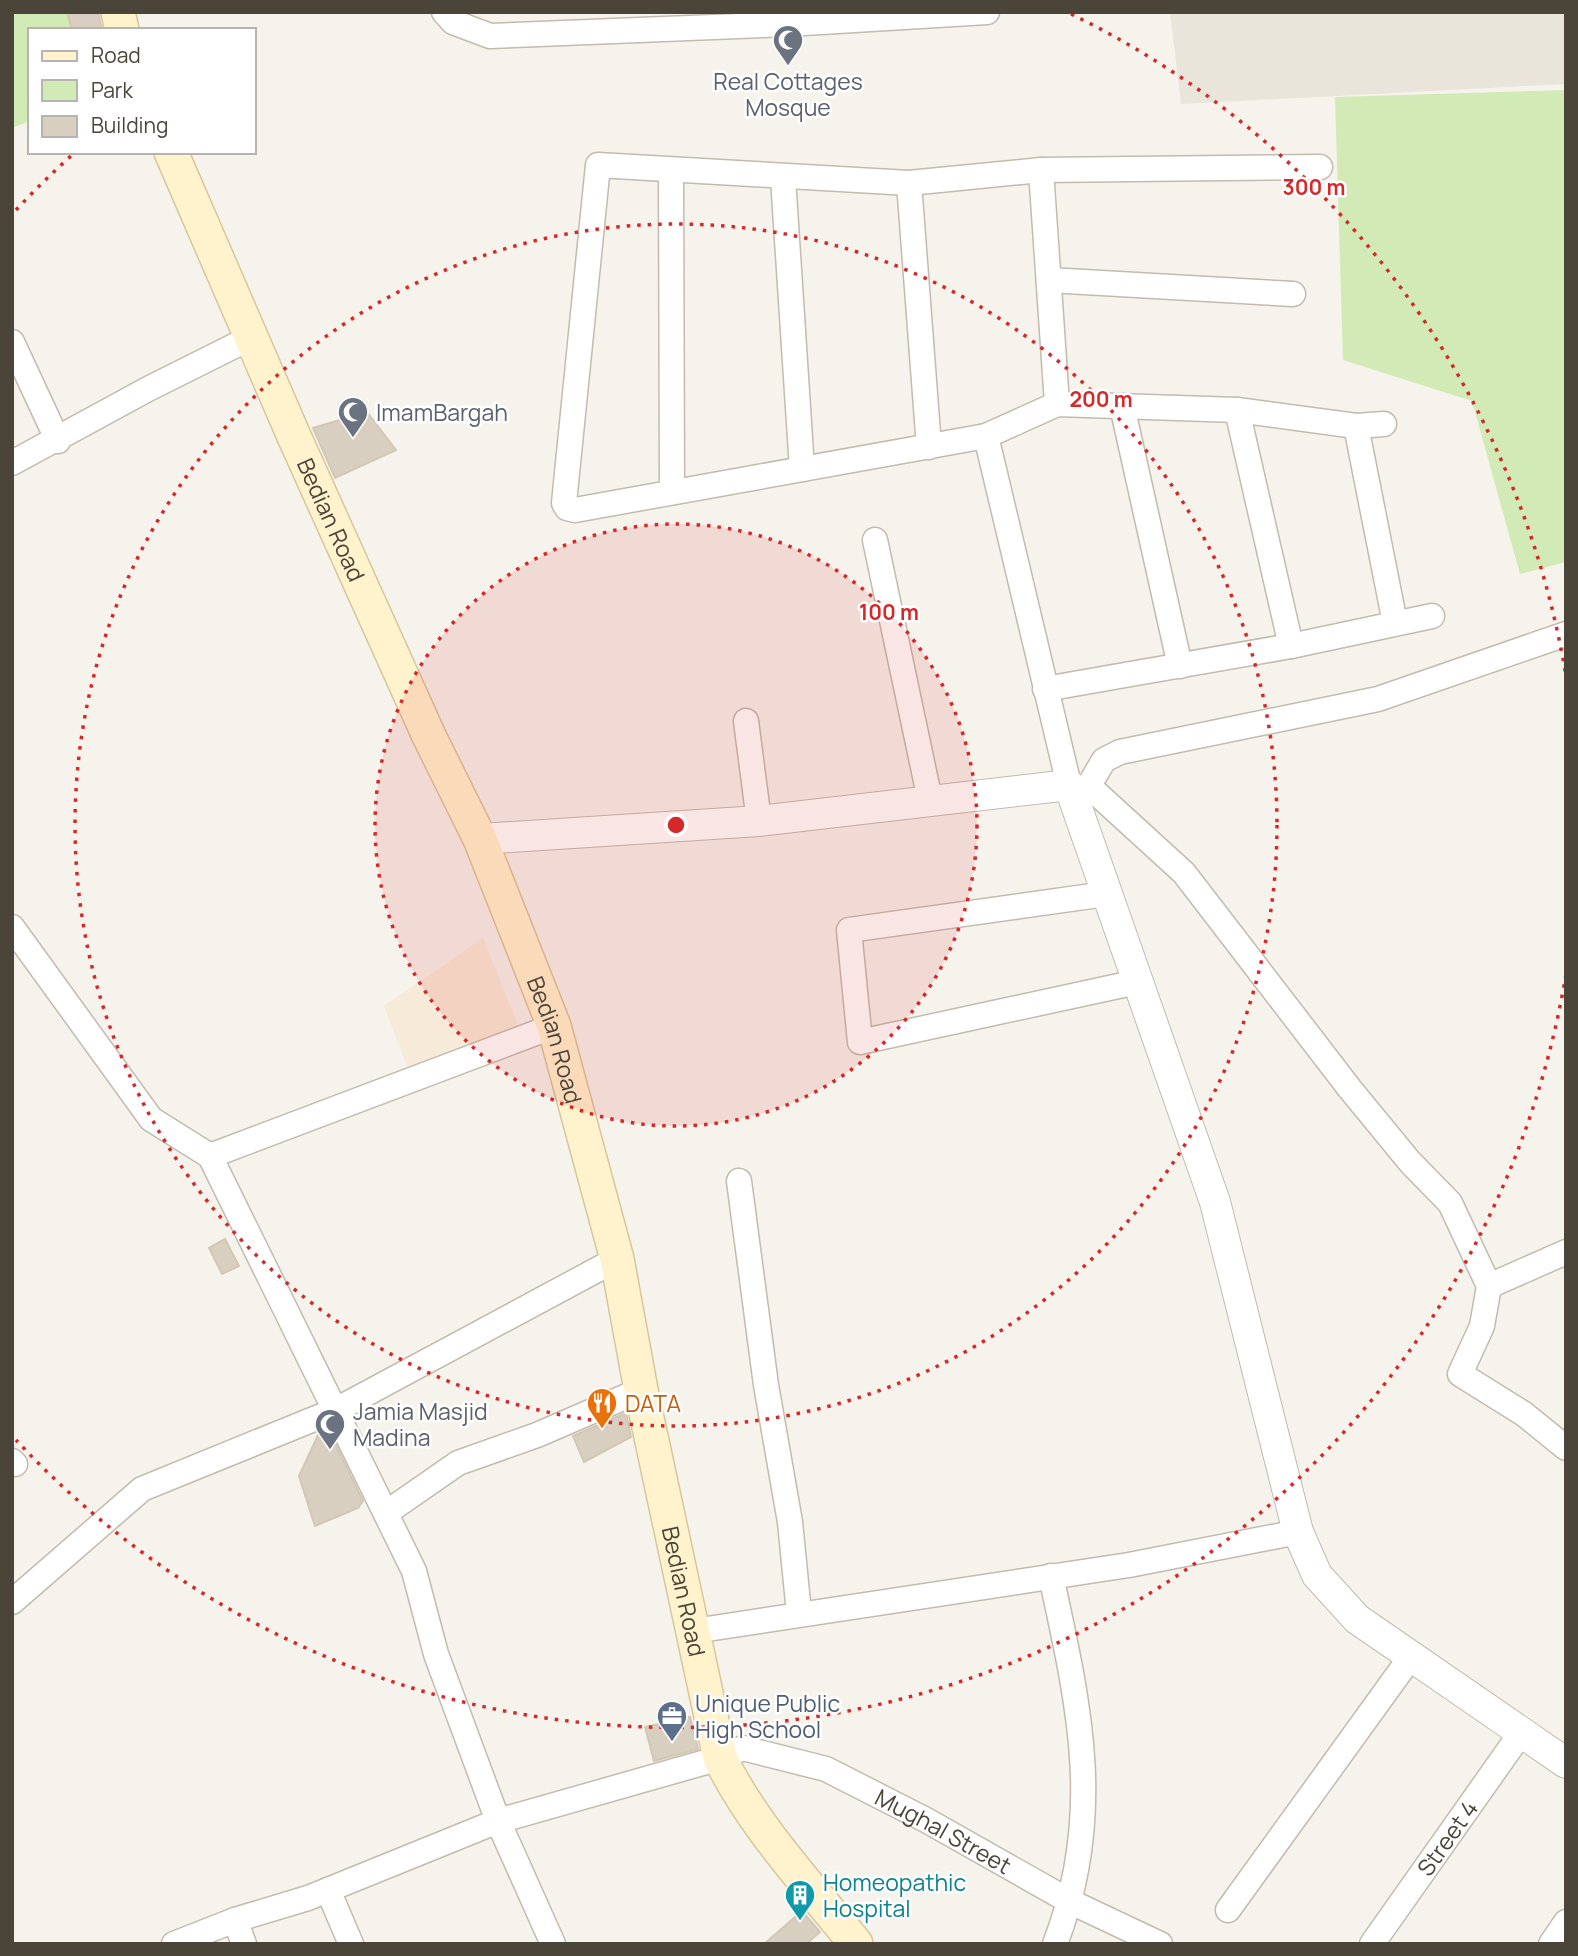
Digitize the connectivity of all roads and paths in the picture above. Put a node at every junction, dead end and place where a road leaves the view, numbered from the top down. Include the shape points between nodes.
1 (987, 12) edge
2 (449, 17) edge
3 (787, 18) edge
4 (172, 154) edge
5 (1320, 167) dead end
6 (671, 170) junction
7 (1041, 170) junction
8 (783, 178) junction
9 (909, 183) junction
10 (1049, 280) junction
11 (1293, 294) dead end
12 (252, 337) junction
13 (12, 342) edge
14 (1057, 404) junction
15 (1122, 406) junction
16 (1237, 410) junction
17 (1384, 424) dead end
18 (1356, 426) junction
19 (986, 436) junction
20 (58, 441) junction
21 (929, 447) junction
22 (12, 463) edge
23 (802, 469) junction
24 (672, 492) junction
25 (875, 540) dead end
26 (1432, 616) dead end
27 (1395, 623) junction
28 (1566, 634) edge
29 (1291, 646) junction
30 (1180, 666) junction
31 (1045, 689) junction
32 (746, 720) dead end
33 (1069, 785) junction
34 (930, 800) junction
35 (759, 821) junction
36 (480, 839) junction
37 (1106, 894) junction
38 (12, 927) edge
39 (1137, 982) junction
40 (554, 1026) junction
41 (210, 1156) junction
42 (739, 1181) dead end
43 (1566, 1252) edge
44 (617, 1259) junction
45 (1489, 1286) junction
46 (641, 1390) junction
47 (337, 1410) junction
48 (1566, 1448) edge
49 (386, 1513) junction
50 (1298, 1532) junction
51 (1051, 1576) junction
52 (12, 1602) edge
53 (799, 1613) junction
54 (694, 1631) junction
55 (1410, 1658) junction
56 (1521, 1733) junction
57 (720, 1758) junction
58 (1566, 1763) edge
59 (498, 1821) junction
60 (328, 1890) junction
61 (1071, 1902) junction
62 (1228, 1910) dead end
63 (235, 1920) junction
64 (1566, 1922) edge
65 (174, 1944) edge
66 (244, 1944) edge
67 (351, 1944) edge
68 (553, 1944) edge
69 (856, 1944) edge
70 (1055, 1944) edge
71 (1160, 1944) edge
72 (1372, 1944) edge
73 (1551, 1944) edge

1 - 3 street
2 - 3 street via 490,36
4 - 12 main road, Bedian Road
5 - 7 street
6 - 8 street
6 - 24 street
6 - 24 street via 602,164 596,169 565,503 575,510
7 - 9 street
7 - 10 street
8 - 9 street
8 - 23 street
9 - 21 street
10 - 11 street
10 - 14 street
12 - 20 street
12 - 36 main road, Bedian Road via 292,434
13 - 20 street
14 - 15 street
14 - 19 street
15 - 16 street
15 - 30 street
16 - 18 street
16 - 29 street
17 - 18 street
18 - 27 street
19 - 21 street
19 - 31 street
20 - 22 street
21 - 23 street
23 - 24 street
25 - 34 street
26 - 27 street
27 - 29 street
28 - 45 street via 1378,699 1120,752 1104,760 1091,782 1092,789 1184,873 1350,1089 1450,1203
29 - 30 street
30 - 31 street
31 - 33 street
32 - 35 street
33 - 34 street
33 - 37 street
34 - 35 street
35 - 36 street
36 - 40 main road, Bedian Road
37 - 39 street
37 - 39 street via 849,930 860,1042
38 - 41 street via 151,1119
39 - 50 street via 1215,1202
40 - 41 street
40 - 44 main road, Bedian Road
41 - 47 street
42 - 53 street via 790,1522
43 - 45 street
44 - 46 main road, Bedian Road
44 - 47 street
45 - 48 street via 1482,1326 1460,1374 1524,1414
46 - 49 street via 458,1463
46 - 54 main road, Bedian Road
47 - 49 street
47 - 52 street via 142,1489
49 - 59 street via 414,1571 436,1654
50 - 51 street
50 - 55 street via 1317,1575 1357,1619
51 - 53 street
51 - 61 street via 1075,1688 1085,1781 1084,1823
53 - 54 street
54 - 57 main road, Bedian Road
55 - 56 street
55 - 62 street
56 - 58 street
56 - 72 street, Street 4
57 - 59 street, Mughal Street
57 - 61 street, Mughal Street via 743,1748 826,1769
57 - 69 main road, Bedian Road via 774,1841
59 - 60 street, Mughal Street
59 - 68 street
60 - 63 street, Mughal Street
60 - 67 street
61 - 70 street
61 - 71 street, Mughal Street
63 - 65 street, Mughal Street
63 - 66 street
64 - 73 street

